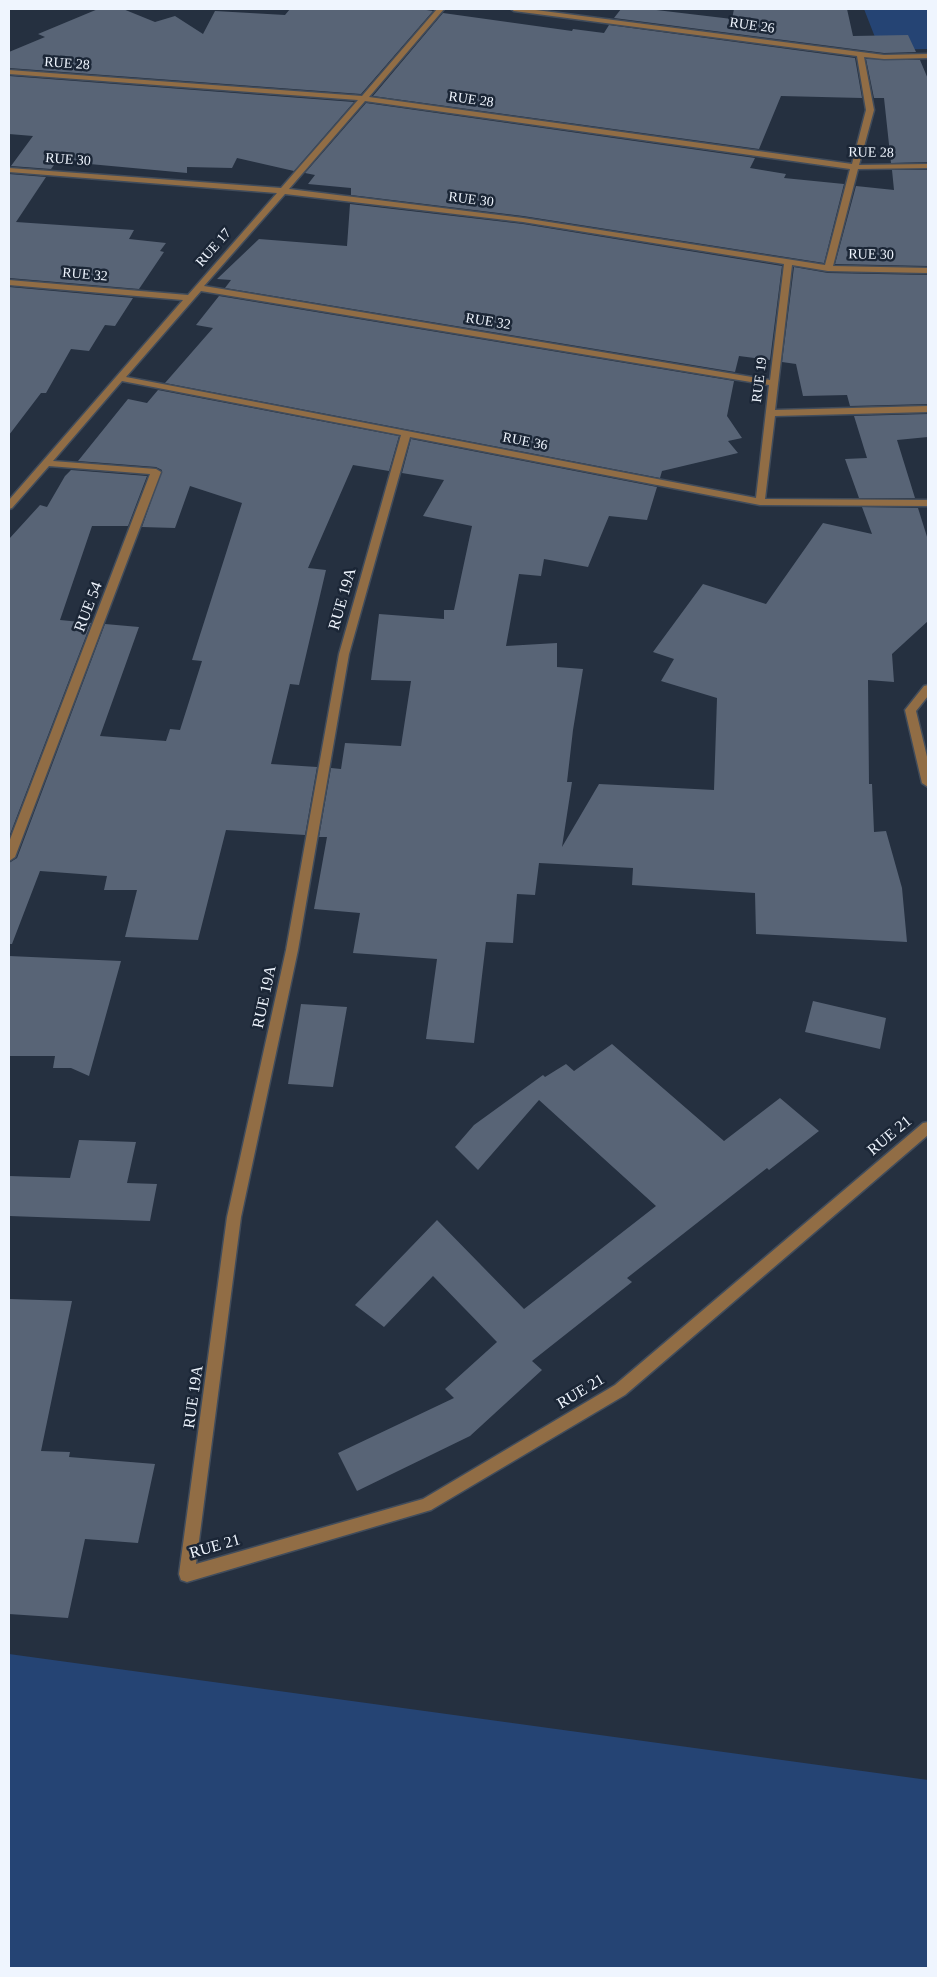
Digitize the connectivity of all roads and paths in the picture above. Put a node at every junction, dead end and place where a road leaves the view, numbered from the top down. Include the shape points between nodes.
1 (441, 9) edge
2 (514, 9) edge
3 (860, 54) junction
4 (928, 56) edge
5 (9, 72) edge
6 (363, 98) junction
7 (928, 166) edge
8 (854, 167) junction
9 (9, 170) edge
10 (283, 191) junction
11 (788, 262) junction
12 (828, 268) junction
13 (928, 270) edge
14 (9, 282) edge
15 (198, 288) junction
16 (189, 298) junction
17 (120, 378) junction
18 (774, 383) junction
19 (928, 409) edge
20 (770, 414) junction
21 (406, 433) junction
22 (46, 463) junction
23 (760, 502) junction
24 (928, 502) edge
25 (9, 506) edge
26 (928, 689) edge
27 (928, 783) edge
28 (9, 857) edge
29 (928, 1127) edge
30 (187, 1574) joint

1 - 6 street, RUE 17
2 - 3 street, RUE 26
3 - 4 street, RUE 26
3 - 8 street via 870,110
5 - 6 street, RUE 28
6 - 8 street, RUE 28
6 - 10 street, RUE 17
7 - 8 street, RUE 28
8 - 12 street
9 - 10 street, RUE 30
10 - 11 street, RUE 30 via 523,220
10 - 15 street, RUE 17
11 - 12 street, RUE 30
11 - 18 street, RUE 19
12 - 13 street, RUE 30
14 - 16 street, RUE 32
15 - 16 street, RUE 17
15 - 18 street, RUE 32
16 - 17 street, RUE 17
17 - 21 street, RUE 36
17 - 22 street, RUE 17
18 - 20 street, RUE 19
19 - 20 street
20 - 23 street, RUE 19
21 - 23 street, RUE 36
21 - 30 street, RUE 19A via 344,654 292,950 234,1217
22 - 25 street, RUE 17
22 - 28 street, RUE 54 via 156,472
23 - 24 street, RUE 36
26 - 27 street via 910,710
29 - 30 street, RUE 21 via 620,1390 426,1505

